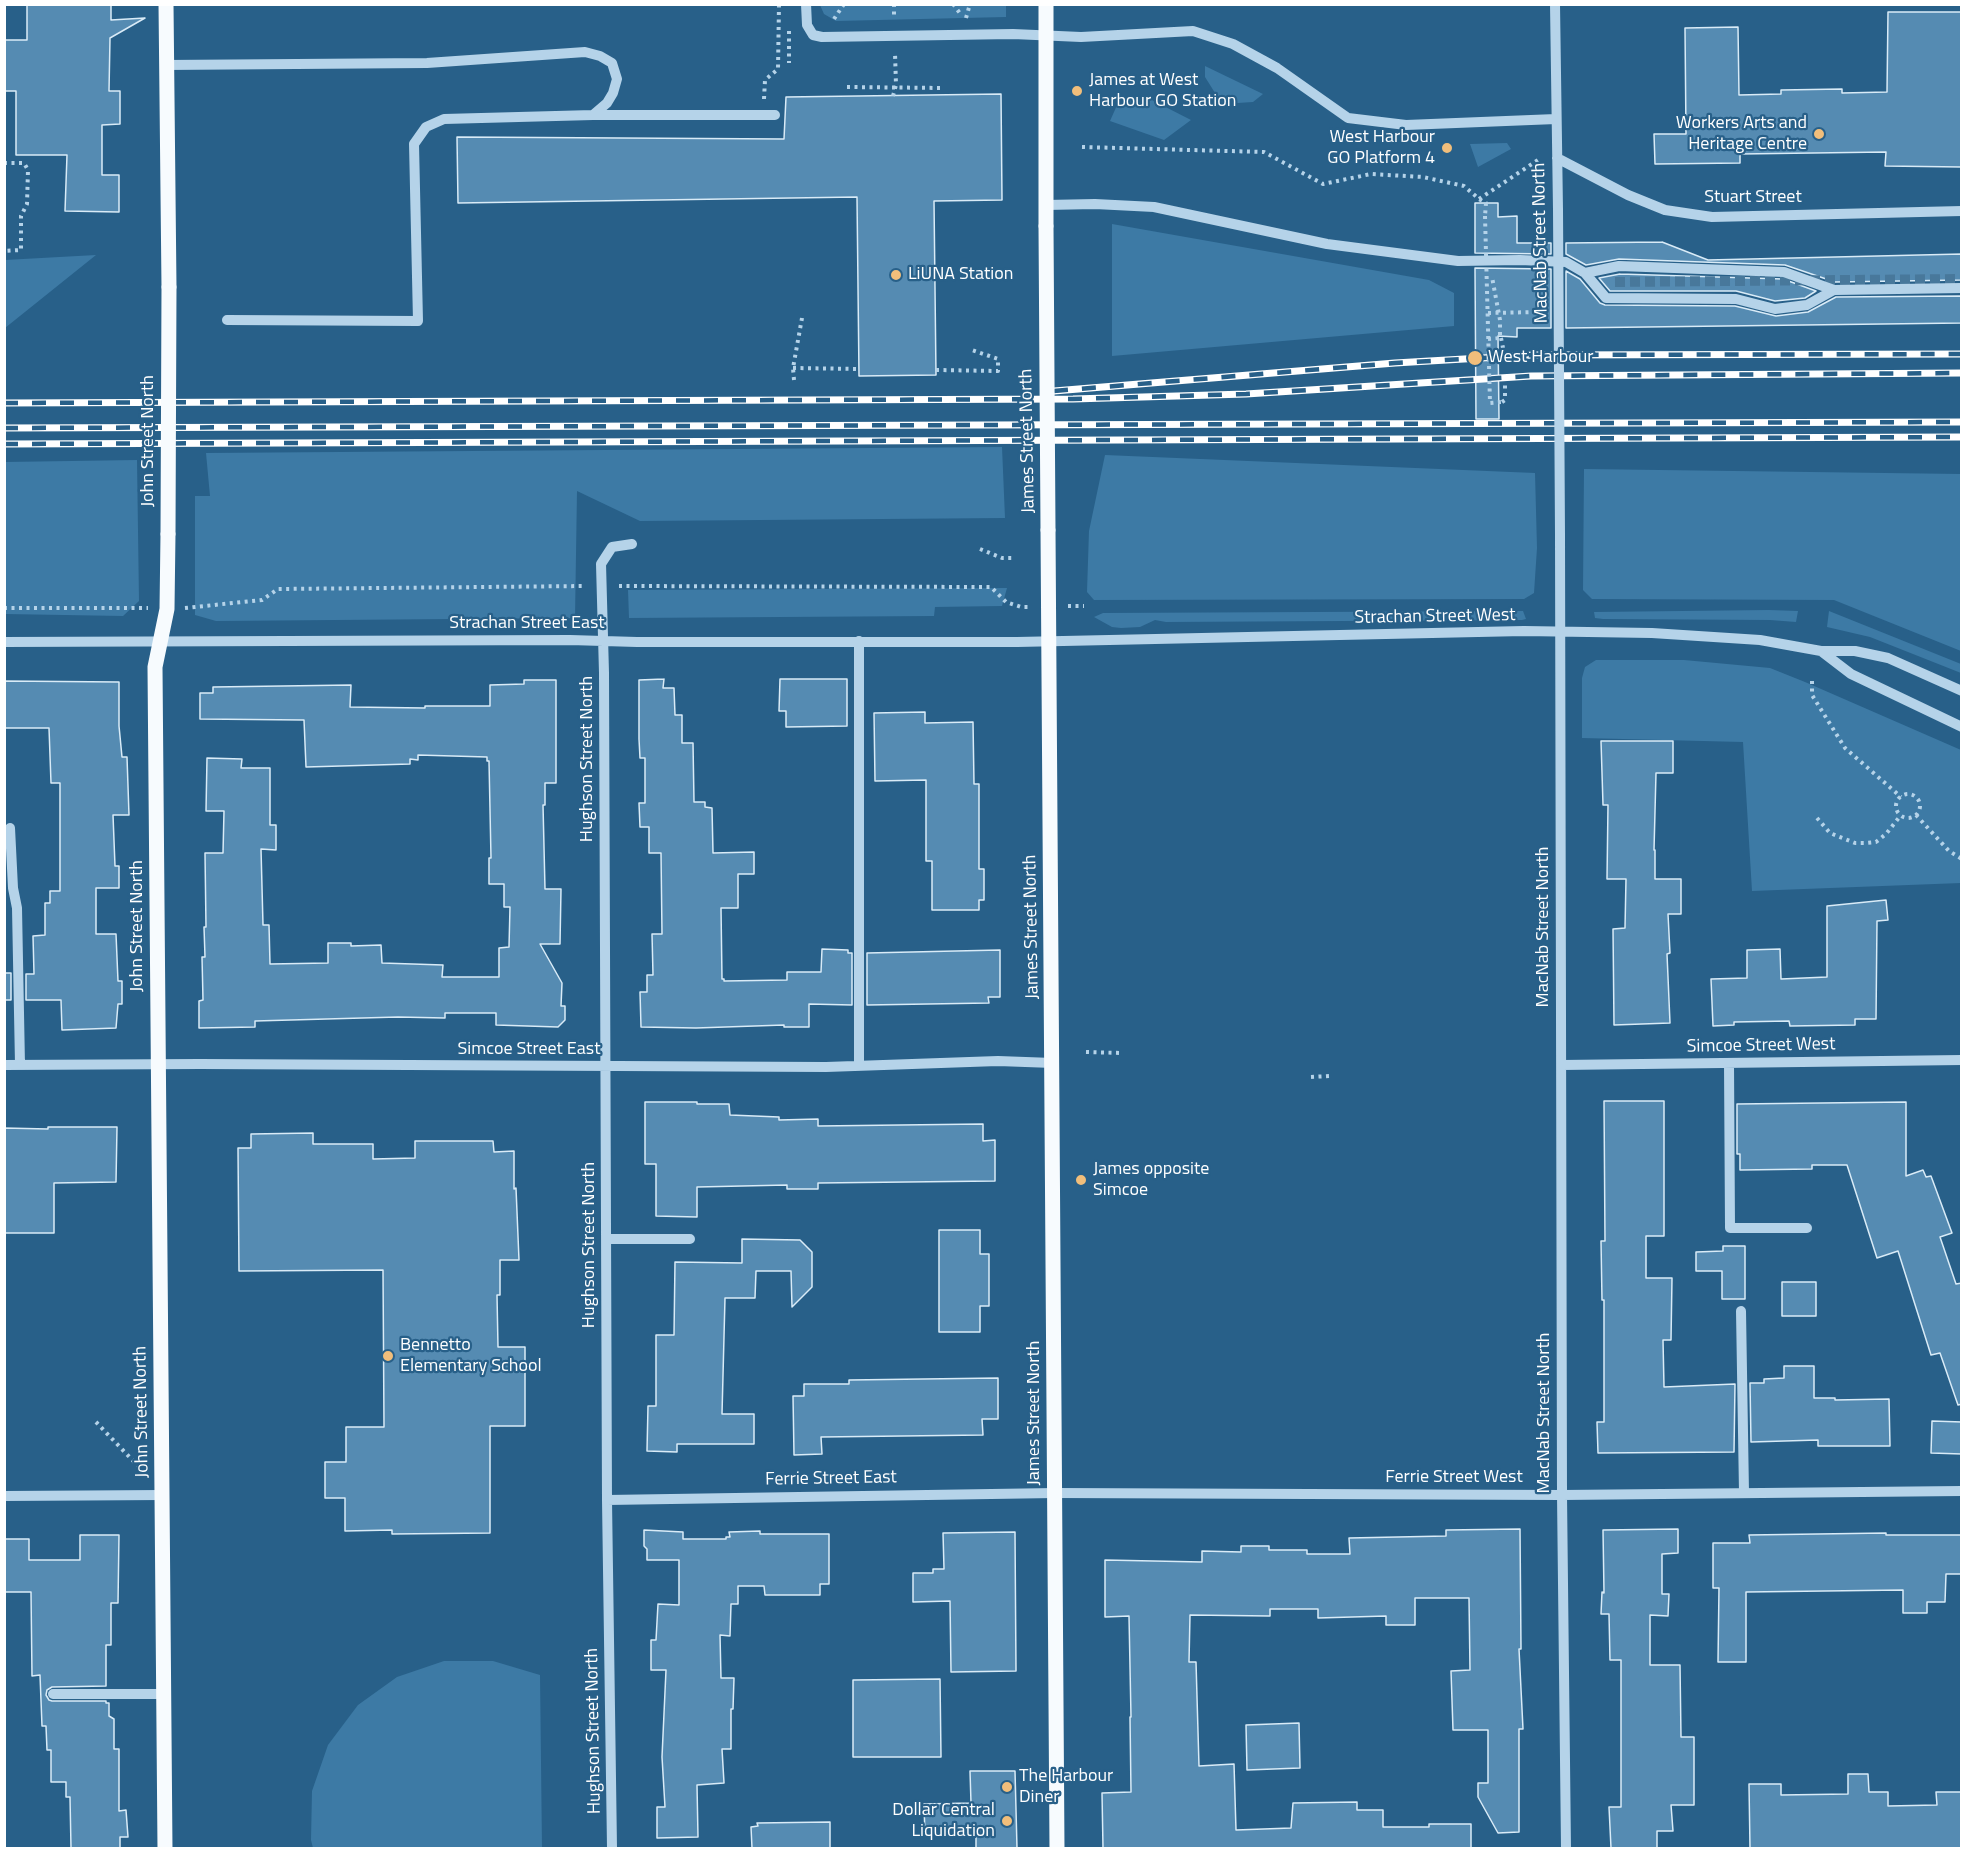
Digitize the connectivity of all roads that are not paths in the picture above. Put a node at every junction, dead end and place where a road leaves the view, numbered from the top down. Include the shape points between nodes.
1 (166, 4) edge
2 (806, 4) edge
3 (1046, 4) edge
4 (1555, 4) edge
5 (1047, 36) junction
6 (165, 65) junction
7 (593, 115) junction
8 (774, 115) dead end
9 (1556, 119) junction
10 (1557, 158) junction
11 (1046, 206) junction
12 (1962, 211) edge
13 (1585, 273) junction
14 (1962, 288) edge
15 (1834, 290) junction
16 (227, 320) dead end
17 (632, 544) dead end
18 (1558, 632) junction
19 (159, 641) junction
20 (603, 641) junction
21 (859, 641) junction
22 (4, 642) edge
23 (1049, 642) junction
24 (1821, 651) junction
25 (1962, 691) edge
26 (1962, 727) edge
27 (10, 828) dead end
28 (9, 888) edge
29 (1962, 1060) edge
30 (1729, 1063) junction
31 (159, 1064) junction
32 (1053, 1064) junction
33 (4, 1065) edge
34 (20, 1065) junction
35 (1562, 1065) junction
36 (859, 1066) junction
37 (606, 1067) junction
38 (1807, 1228) dead end
39 (607, 1239) junction
40 (690, 1239) dead end
41 (1741, 1311) dead end
42 (1962, 1491) edge
43 (1055, 1493) junction
44 (1744, 1493) junction
45 (163, 1495) junction
46 (1562, 1495) junction
47 (4, 1496) edge
48 (608, 1500) junction
49 (53, 1694) dead end
50 (163, 1694) junction
51 (165, 1848) edge
52 (612, 1848) edge
53 (1057, 1848) edge
54 (1566, 1848) edge

1 - 6 main road, John Street North
2 - 5 street via 807,26 813,35 822,37
3 - 5 main road, James Street North
4 - 9 street, MacNab Street North
5 - 9 street via 1193,31 1233,44 1277,68 1348,118 1406,125
5 - 11 main road, James Street North
6 - 7 street via 427,63 585,52 612,63 617,79 614,93
6 - 19 main road, John Street North, bridge via 168,534 167,609
7 - 8 street
7 - 16 street via 444,119 426,127 414,144 418,321
9 - 10 street, MacNab Street North
10 - 12 street, Stuart Street via 1665,210 1712,216
10 - 18 street, MacNab Street North, bridge
11 - 13 street via 1155,207 1327,244 1458,261 1566,262
11 - 23 main road, James Street North, bridge
13 - 15 street via 1619,266 1784,272
13 - 15 street via 1606,297 1736,299 1775,309 1807,304
14 - 15 street
17 - 20 street, Hughson Street North via 612,547 601,564
18 - 23 street, Strachan Street West
18 - 24 street, Strachan Street West via 1760,640
18 - 35 street, MacNab Street North
19 - 20 street, Strachan Street East
19 - 22 street, Strachan Street East
19 - 31 main road, John Street North via 155,667
20 - 21 street, Strachan Street East
20 - 37 street, Hughson Street North
21 - 23 street, Strachan Street East
21 - 36 street
23 - 32 main road, James Street North
24 - 25 street, Strachan Street West via 1855,651 1888,658
24 - 26 street, Strachan Street West via 1851,674
27 - 28 street
28 - 34 street via 17,908
29 - 30 street, Simcoe Street West
30 - 35 street, Simcoe Street West
30 - 38 street via 1730,1228
31 - 34 street, Simcoe Street East
31 - 37 street, Simcoe Street East
31 - 45 main road, John Street North
32 - 36 street, Simcoe Street East via 998,1061
32 - 43 main road, James Street North
33 - 34 street, Simcoe Street East
35 - 46 street, MacNab Street North
36 - 37 street, Simcoe Street East
37 - 39 street, Hughson Street North
39 - 40 street
39 - 48 street, Hughson Street North
41 - 44 street
42 - 44 street, Ferrie Street West
43 - 46 street, Ferrie Street West
43 - 48 street, Ferrie Street East
43 - 53 main road, James Street North
44 - 46 street, Ferrie Street West
45 - 47 street
45 - 50 main road, John Street North
46 - 54 street, MacNab Street North
48 - 52 street, Hughson Street North
49 - 50 street
50 - 51 main road, John Street North

